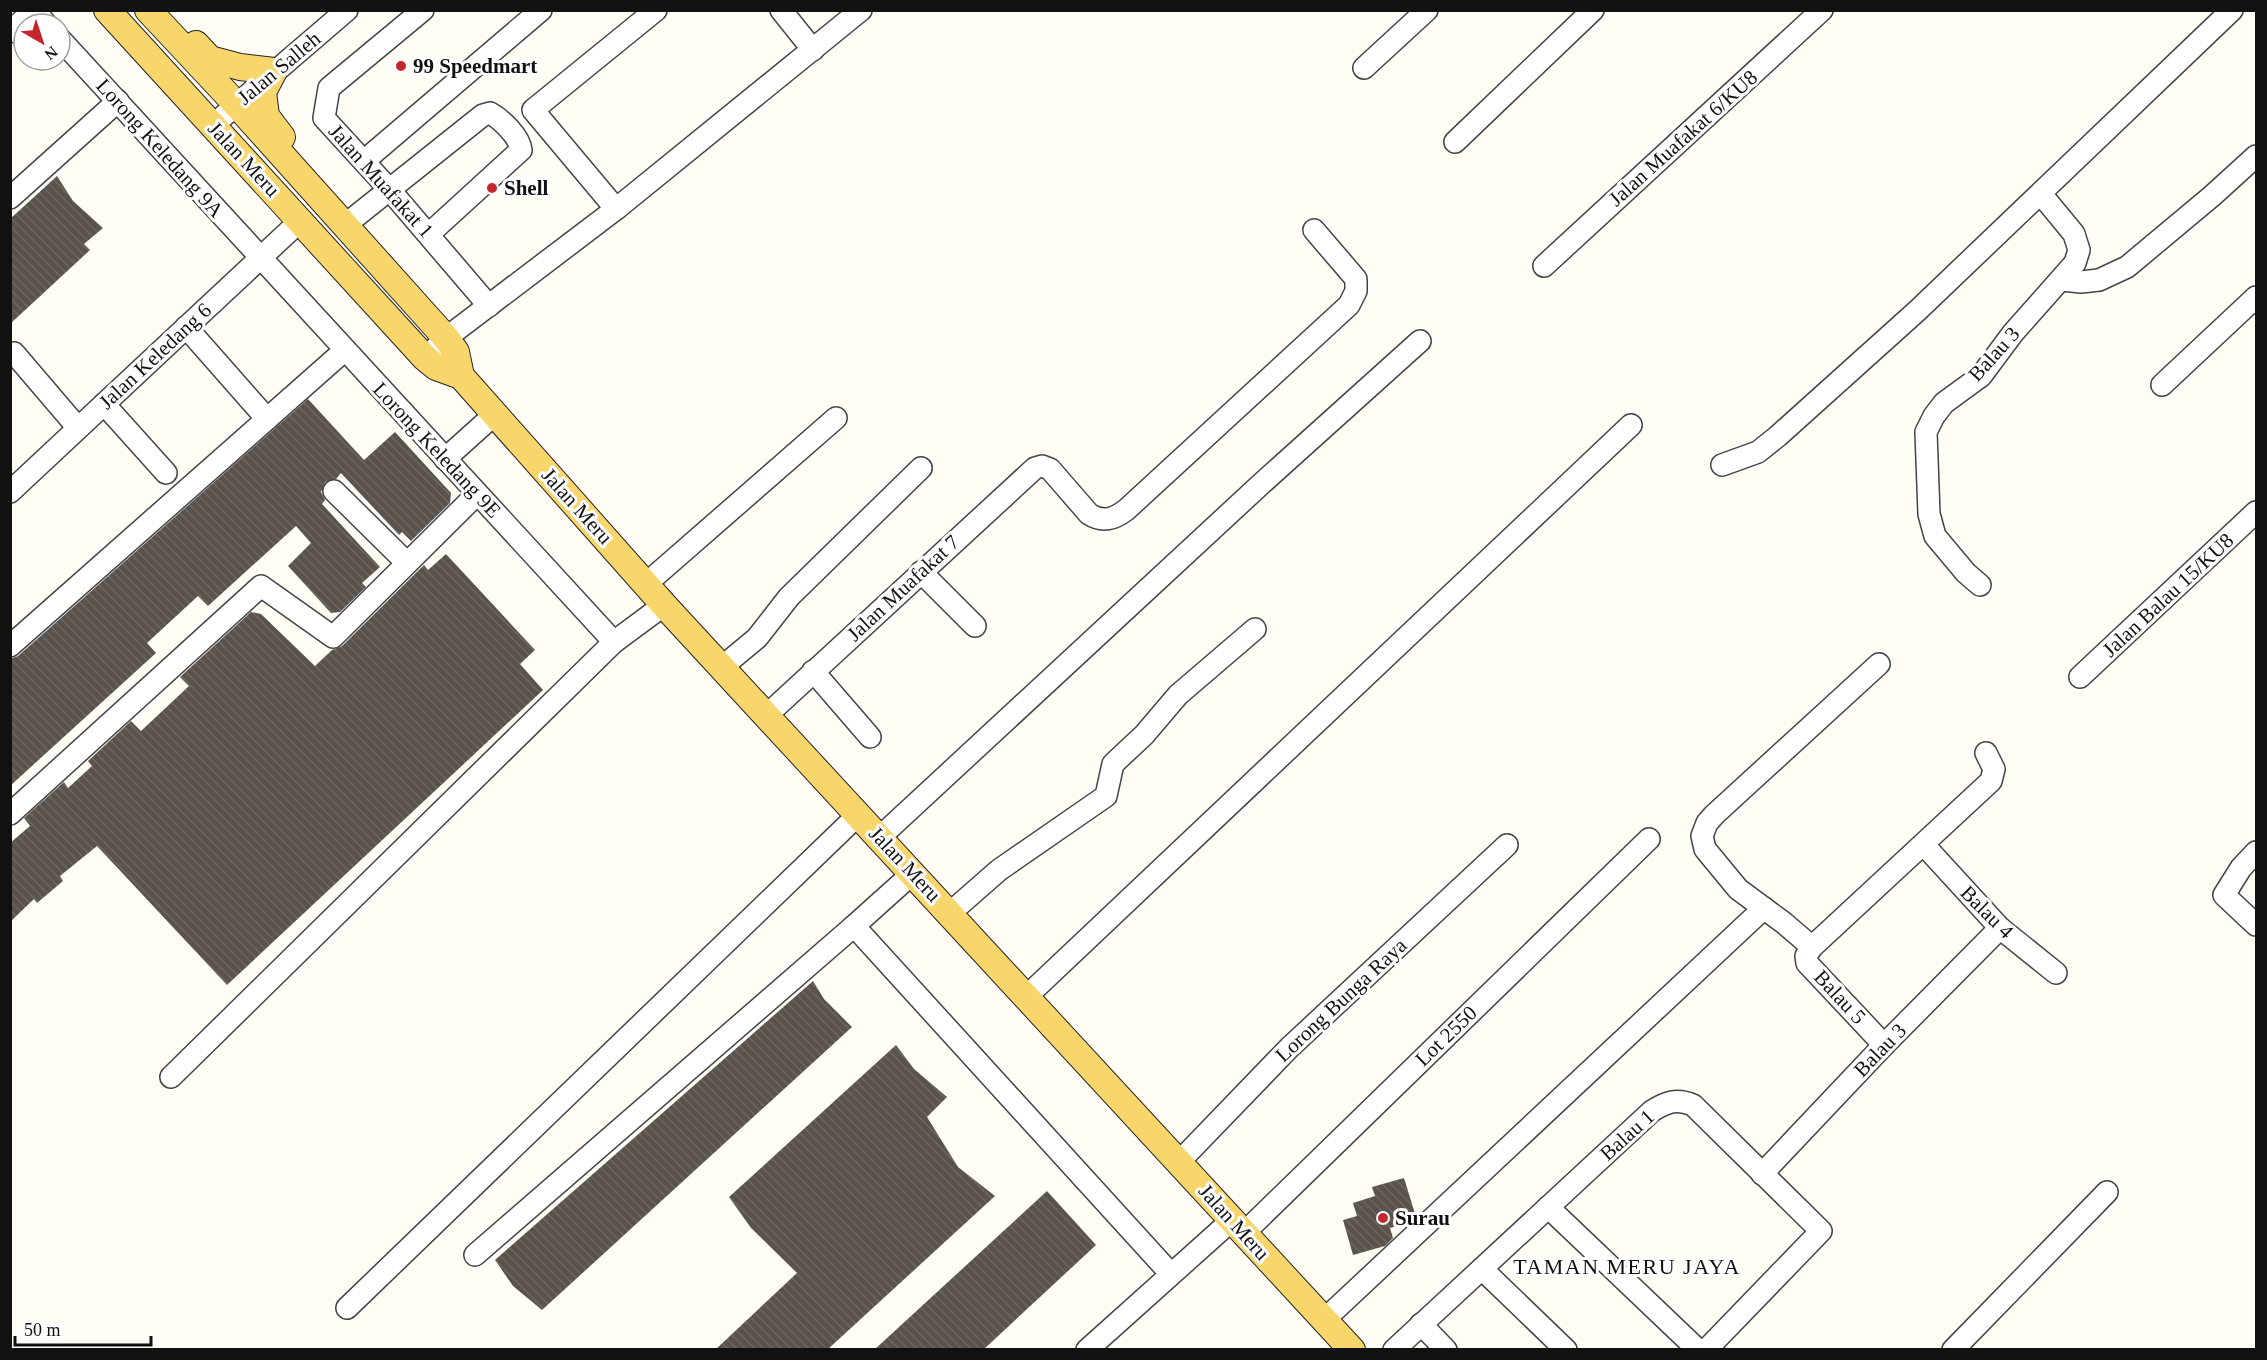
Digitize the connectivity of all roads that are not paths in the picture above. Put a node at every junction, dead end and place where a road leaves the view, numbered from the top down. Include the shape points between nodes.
1 (34, 10) edge
2 (107, 10) edge
3 (149, 10) edge
4 (347, 10) edge
5 (423, 10) edge
6 (656, 10) edge
7 (781, 10) edge
8 (861, 10) edge
9 (1426, 10) edge
10 (1593, 10) edge
11 (1822, 10) edge
12 (2232, 10) edge
13 (537, 12) edge
14 (10, 32) edge
15 (813, 50) junction
16 (72, 52) edge
17 (1364, 68) dead end
18 (274, 71) junction
19 (118, 101) junction
20 (236, 104) junction
21 (213, 126) junction
22 (1455, 142) dead end
23 (2256, 156) edge
24 (364, 161) junction
25 (389, 189) junction
26 (2041, 194) junction
27 (321, 197) junction
28 (10, 198) edge
29 (616, 209) junction
30 (300, 221) junction
31 (345, 225) junction
32 (1314, 230) dead end
33 (429, 234) junction
34 (260, 258) junction
35 (1544, 266) dead end
36 (2062, 280) junction
37 (2256, 297) edge
38 (489, 306) junction
39 (186, 327) junction
40 (446, 338) junction
41 (1420, 341) dead end
42 (345, 350) junction
43 (14, 353) dead end
44 (425, 358) junction
45 (461, 376) junction
46 (2162, 385) dead end
47 (104, 404) junction
48 (495, 414) junction
49 (836, 418) dead end
50 (267, 419) junction
51 (1631, 425) dead end
52 (78, 428) junction
53 (445, 459) junction
54 (1722, 465) dead end
55 (921, 468) dead end
56 (166, 473) dead end
57 (334, 491) dead end
58 (10, 492) edge
59 (477, 494) junction
60 (2256, 512) edge
61 (407, 563) junction
62 (921, 572) junction
63 (647, 583) junction
64 (1980, 585) dead end
65 (664, 605) junction
66 (975, 626) dead end
67 (1255, 629) dead end
68 (614, 642) junction
69 (10, 646) edge
70 (1879, 664) dead end
71 (722, 667) junction
72 (813, 671) junction
73 (2080, 677) dead end
74 (767, 715) junction
75 (870, 737) dead end
76 (1986, 753) dead end
77 (10, 814) edge
78 (859, 814) junction
79 (880, 837) junction
80 (1649, 839) dead end
81 (1924, 844) junction
82 (1507, 845) dead end
83 (2256, 852) edge
84 (913, 873) junction
85 (1764, 908) junction
86 (950, 913) junction
87 (2256, 925) edge
88 (854, 926) junction
89 (2000, 928) junction
90 (1812, 947) junction
91 (2055, 973) dead end
92 (1027, 996) junction
93 (1884, 1045) junction
94 (171, 1077) dead end
95 (1179, 1162) junction
96 (1762, 1174) junction
97 (2107, 1192) dead end
98 (1548, 1207) junction
99 (1238, 1226) junction
100 (475, 1255) dead end
101 (1482, 1269) junction
102 (1170, 1274) junction
103 (347, 1308) dead end
104 (1324, 1320) junction
105 (1421, 1324) junction
106 (1087, 1350) edge
107 (1352, 1350) edge
108 (1394, 1350) edge
109 (1446, 1350) edge
110 (1566, 1350) edge
111 (1698, 1350) edge
112 (1706, 1350) edge
113 (1953, 1350) edge

1 - 14 street
2 - 21 main road, Jalan Meru
3 - 18 main road via 180,27 210,59 240,68
3 - 20 main road, Jalan Meru
4 - 18 street, Jalan Salleh
5 - 24 street, Jalan Muafakat 1 via 329,88 324,118
6 - 29 street via 532,110
7 - 15 street
8 - 15 street
9 - 17 street
10 - 22 street
11 - 35 street, Jalan Muafakat 6/KU8
12 - 26 street
13 - 24 street
15 - 29 street
16 - 19 street, Lorong Keledang 9A
18 - 20 street, Jalan Salleh
18 - 27 main road via 263,92 266,116 309,170
19 - 28 street
19 - 34 street, Lorong Keledang 9A
20 - 21 street, Jalan Salleh
20 - 27 main road, Jalan Meru
21 - 30 main road, Jalan Meru
23 - 36 street via 2127,267 2099,280
24 - 25 street, Jalan Muafakat 1
25 - 31 street
25 - 33 street, Jalan Muafakat 1
25 - 33 street via 483,115 496,116 521,143 518,155
26 - 36 street, Balau 3 via 2074,234 2079,250
26 - 54 street via 1778,436 1758,452
27 - 31 main road, Jalan Meru
29 - 38 street
30 - 34 street, Jalan Keledang 6
30 - 44 main road, Jalan Meru
31 - 40 main road, Jalan Meru
32 - 62 street, Jalan Muafakat 7 via 1356,279 1356,291 1349,305 1126,510 1115,518 1096,518 1050,469 1035,468
33 - 38 street, Jalan Muafakat 1
34 - 39 street, Jalan Keledang 6
34 - 42 street, Lorong Keledang 9E
36 - 64 street, Balau 3 via 2047,292 1981,376 1944,403 1926,432 1929,514 1935,536
37 - 46 street
38 - 40 street
39 - 47 street, Jalan Keledang 6
39 - 50 street
40 - 44 street
40 - 45 main road, Jalan Meru via 456,352
41 - 79 street
42 - 50 street
42 - 53 street, Lorong Keledang 9E
43 - 52 street
44 - 45 main road, Jalan Meru via 436,367
45 - 48 main road, Jalan Meru
47 - 52 street, Jalan Keledang 6
47 - 56 street
48 - 53 street
48 - 63 main road, Jalan Meru
49 - 63 street
50 - 69 street
51 - 92 street
52 - 58 street, Jalan Keledang 6
53 - 59 street, Lorong Keledang 9E
55 - 71 street via 789,597 757,638
57 - 61 street
59 - 61 street
59 - 68 street, Lorong Keledang 9E
60 - 73 street, Jalan Balau 15/KU8
61 - 77 street via 333,637 261,586
62 - 66 street
62 - 72 street, Jalan Muafakat 7
63 - 65 main road, Jalan Meru
65 - 68 street
65 - 71 main road, Jalan Meru
67 - 86 street via 1178,695 1113,764 1106,796 999,870
68 - 94 street
70 - 85 street via 1707,823 1702,836 1705,849 1738,889
71 - 74 main road, Jalan Meru
72 - 74 street, Jalan Muafakat 7
72 - 75 street
74 - 78 main road, Jalan Meru
76 - 81 street via 1994,769 1991,781
78 - 79 main road, Jalan Meru
78 - 103 street
79 - 84 main road, Jalan Meru
80 - 99 street, Lot 2550
81 - 89 street, Balau 4
81 - 90 street
82 - 95 street, Lorong Bunga Raya via 1289,1048
83 - 87 street via 2224,895
84 - 86 main road, Jalan Meru
84 - 88 street
85 - 90 street
85 - 104 street
86 - 92 main road, Jalan Meru
88 - 100 street
88 - 102 street
89 - 91 street, Balau 4
89 - 93 street, Balau 3
90 - 93 street, Balau 5 via 1806,956 1807,963
92 - 95 main road, Jalan Meru
93 - 96 street, Balau 3
95 - 99 main road, Jalan Meru
96 - 98 street, Balau 1 via 1693,1105 1682,1100 1652,1111
96 - 112 street, Balau 1 via 1821,1231
97 - 113 street
98 - 101 street, Balau 1
98 - 111 street
99 - 102 street, Lot 2550
99 - 104 main road, Jalan Meru
101 - 105 street, Balau 1
101 - 110 street
102 - 106 street, Lot 2550
104 - 107 main road, Jalan Meru
105 - 108 street, Balau 1
105 - 109 street

